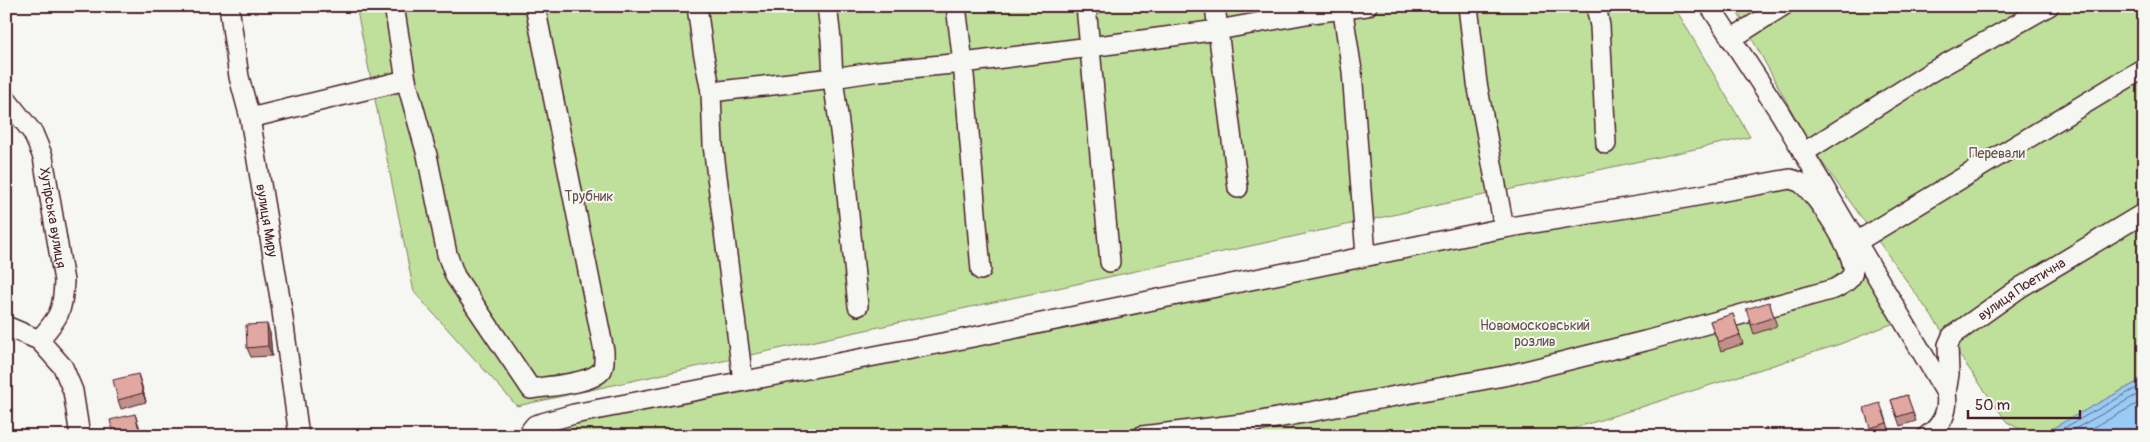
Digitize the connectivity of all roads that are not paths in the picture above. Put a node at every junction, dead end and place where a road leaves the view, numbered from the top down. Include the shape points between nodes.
1 (229, 6) edge
2 (394, 6) edge
3 (535, 6) edge
4 (697, 6) edge
5 (827, 6) edge
6 (956, 6) edge
7 (1086, 6) edge
8 (1215, 6) edge
9 (1367, 6) edge
10 (1468, 6) edge
11 (1596, 6) edge
12 (1710, 6) edge
13 (1783, 6) edge
14 (2049, 6) edge
15 (1342, 8) edge
16 (1218, 30) junction
17 (1731, 39) junction
18 (1090, 47) junction
19 (963, 63) junction
20 (2144, 68) edge
21 (832, 78) junction
22 (406, 80) junction
23 (711, 92) junction
24 (6, 99) edge
25 (250, 118) junction
26 (1606, 144) dead end
27 (1803, 153) junction
28 (1238, 188) dead end
29 (2144, 213) edge
30 (1504, 228) junction
31 (1858, 241) junction
32 (1366, 256) junction
33 (1110, 262) dead end
34 (981, 270) dead end
35 (858, 306) dead end
36 (6, 326) edge
37 (39, 340) junction
38 (743, 381) junction
39 (1947, 398) junction
40 (80, 436) edge
41 (299, 436) edge
42 (530, 436) edge
43 (1142, 436) edge
44 (1927, 436) edge

1 - 25 street, вулиця Миру via 239,77
2 - 22 street
3 - 22 street via 604,351 604,363 596,376 531,389 455,276
4 - 23 street
5 - 21 street via 832,39
6 - 19 street
7 - 18 street
8 - 16 street
9 - 15 street
10 - 30 street via 1477,83
11 - 26 street via 1600,26
12 - 17 street
13 - 17 street
14 - 27 street via 1931,72
15 - 16 street
15 - 32 street via 1352,71
16 - 18 street
16 - 28 street
17 - 27 street
18 - 19 street
18 - 33 street
19 - 21 street via 879,70
19 - 34 street
20 - 31 street
21 - 23 street
21 - 35 street
22 - 25 street
23 - 38 street via 714,145
24 - 37 street, Хутірська вулиця via 33,133 43,157 64,281 59,316
25 - 41 street, вулиця Миру
27 - 31 street
29 - 39 street, вулиця Поетична via 2021,287 1952,336 1948,345
30 - 32 street
30 - 43 street via 1790,179 1800,183 1814,197 1848,248 1853,264 1852,274 1844,284 1834,289 1509,375 1250,423
31 - 39 street
32 - 38 street
36 - 37 street
37 - 40 street via 63,367 73,391
38 - 42 street via 574,414 535,425
39 - 44 street, вулиця Поетична via 1940,426

